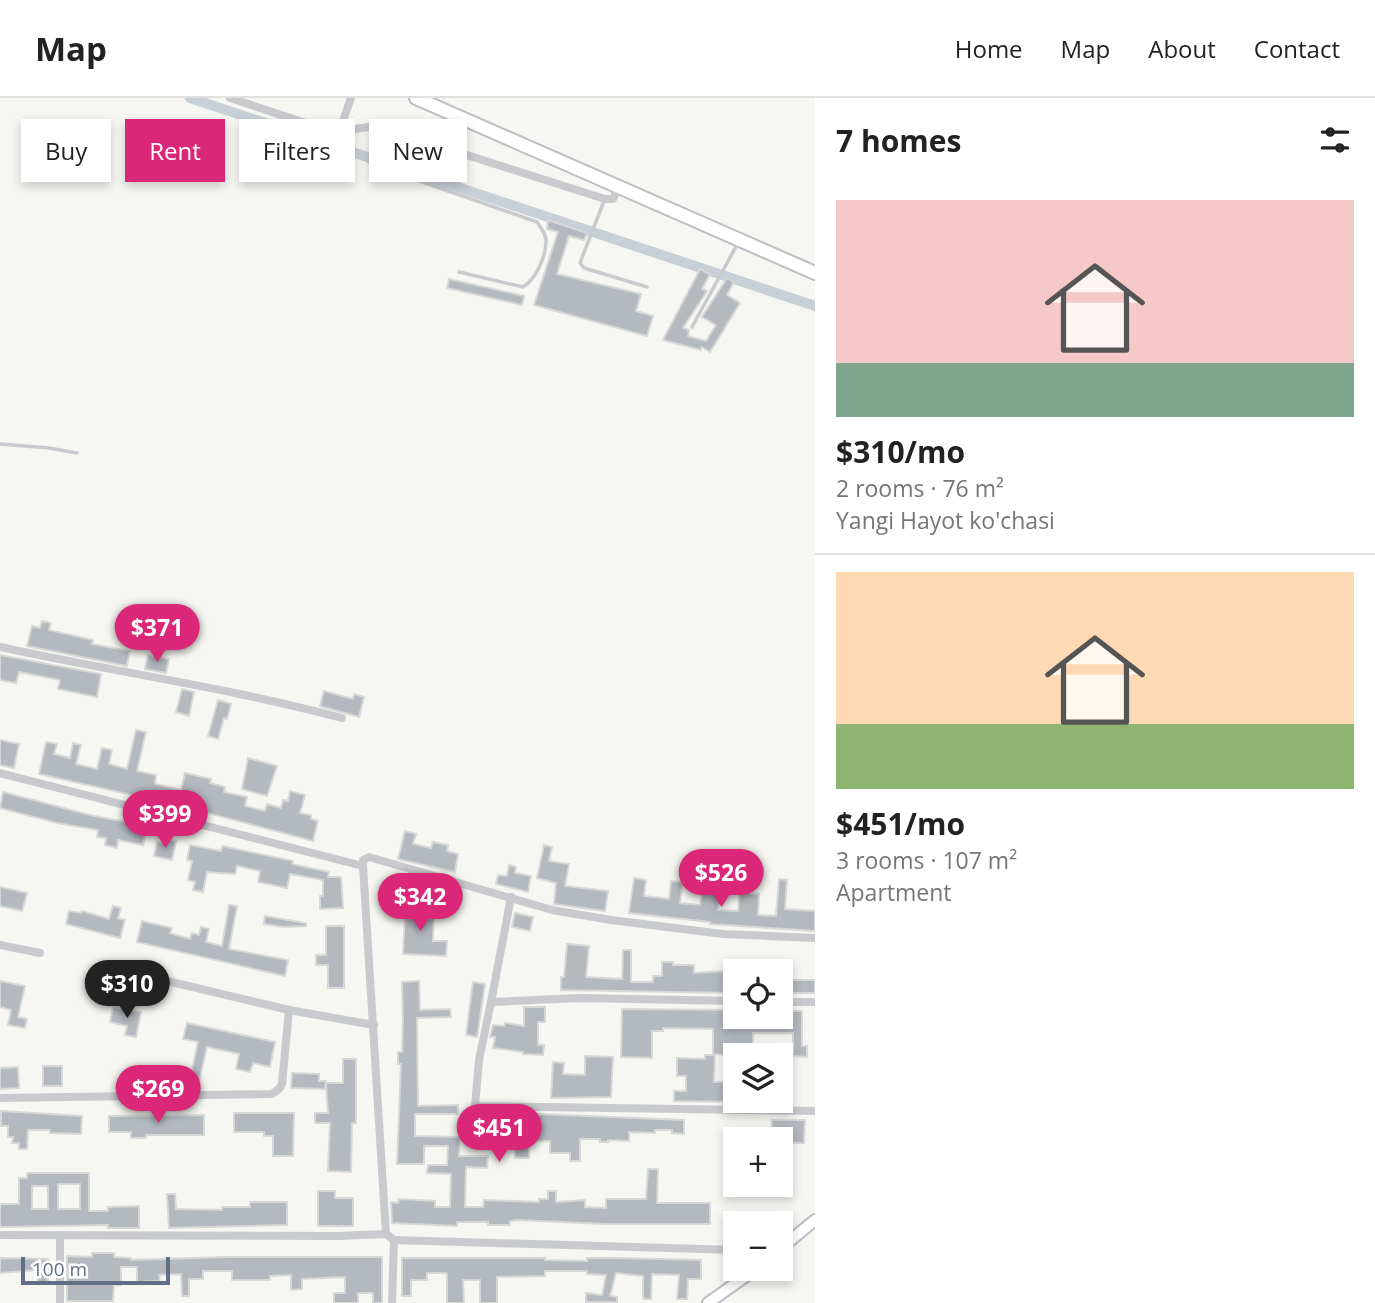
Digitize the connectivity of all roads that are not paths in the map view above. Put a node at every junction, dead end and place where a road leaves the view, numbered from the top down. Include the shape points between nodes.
1 (230, 98) edge
2 (351, 98) edge
3 (415, 98) edge
4 (294, 119) edge
5 (344, 119) edge
6 (467, 155) edge
7 (422, 182) edge
8 (619, 186) junction
9 (604, 199) junction
10 (740, 239) junction
11 (459, 272) dead end
12 (815, 273) edge
13 (647, 287) dead end
14 (692, 327) dead end
15 (0, 444) edge
16 (77, 453) dead end
17 (0, 647) edge
18 (342, 718) dead end
19 (0, 773) edge
20 (363, 866) junction
21 (511, 897) junction
22 (815, 938) edge
23 (0, 945) edge
24 (40, 953) dead end
25 (163, 980) dead end
26 (723, 1001) edge
27 (491, 1002) junction
28 (793, 1002) edge
29 (815, 1002) edge
30 (289, 1010) junction
31 (374, 1025) junction
32 (0, 1098) edge
33 (815, 1111) edge
34 (815, 1220) edge
35 (386, 1234) junction
36 (0, 1235) edge
37 (60, 1235) junction
38 (793, 1238) edge
39 (394, 1240) junction
40 (723, 1250) edge
41 (739, 1281) edge
42 (60, 1303) edge
43 (392, 1303) edge
44 (708, 1303) edge

1 - 4 street
2 - 5 street
3 - 8 main road
6 - 9 street
7 - 11 lane via 537,222 544,233 547,241 536,276 523,287
8 - 9 street via 613,198
8 - 10 main road
9 - 13 lane via 580,263
10 - 12 main road
10 - 14 lane
15 - 16 lane
17 - 18 street via 265,698
19 - 20 street
20 - 21 street via 369,857
20 - 31 street
21 - 22 street via 611,920 723,934
21 - 27 street
23 - 24 street
25 - 30 street
26 - 27 street via 580,998
27 - 33 street via 475,1106
28 - 29 street
30 - 31 street
30 - 32 street via 282,1084 272,1094
31 - 35 street
34 - 38 main road
35 - 37 street
35 - 39 street
36 - 37 street
37 - 42 street
39 - 40 street
39 - 43 street
41 - 44 main road

